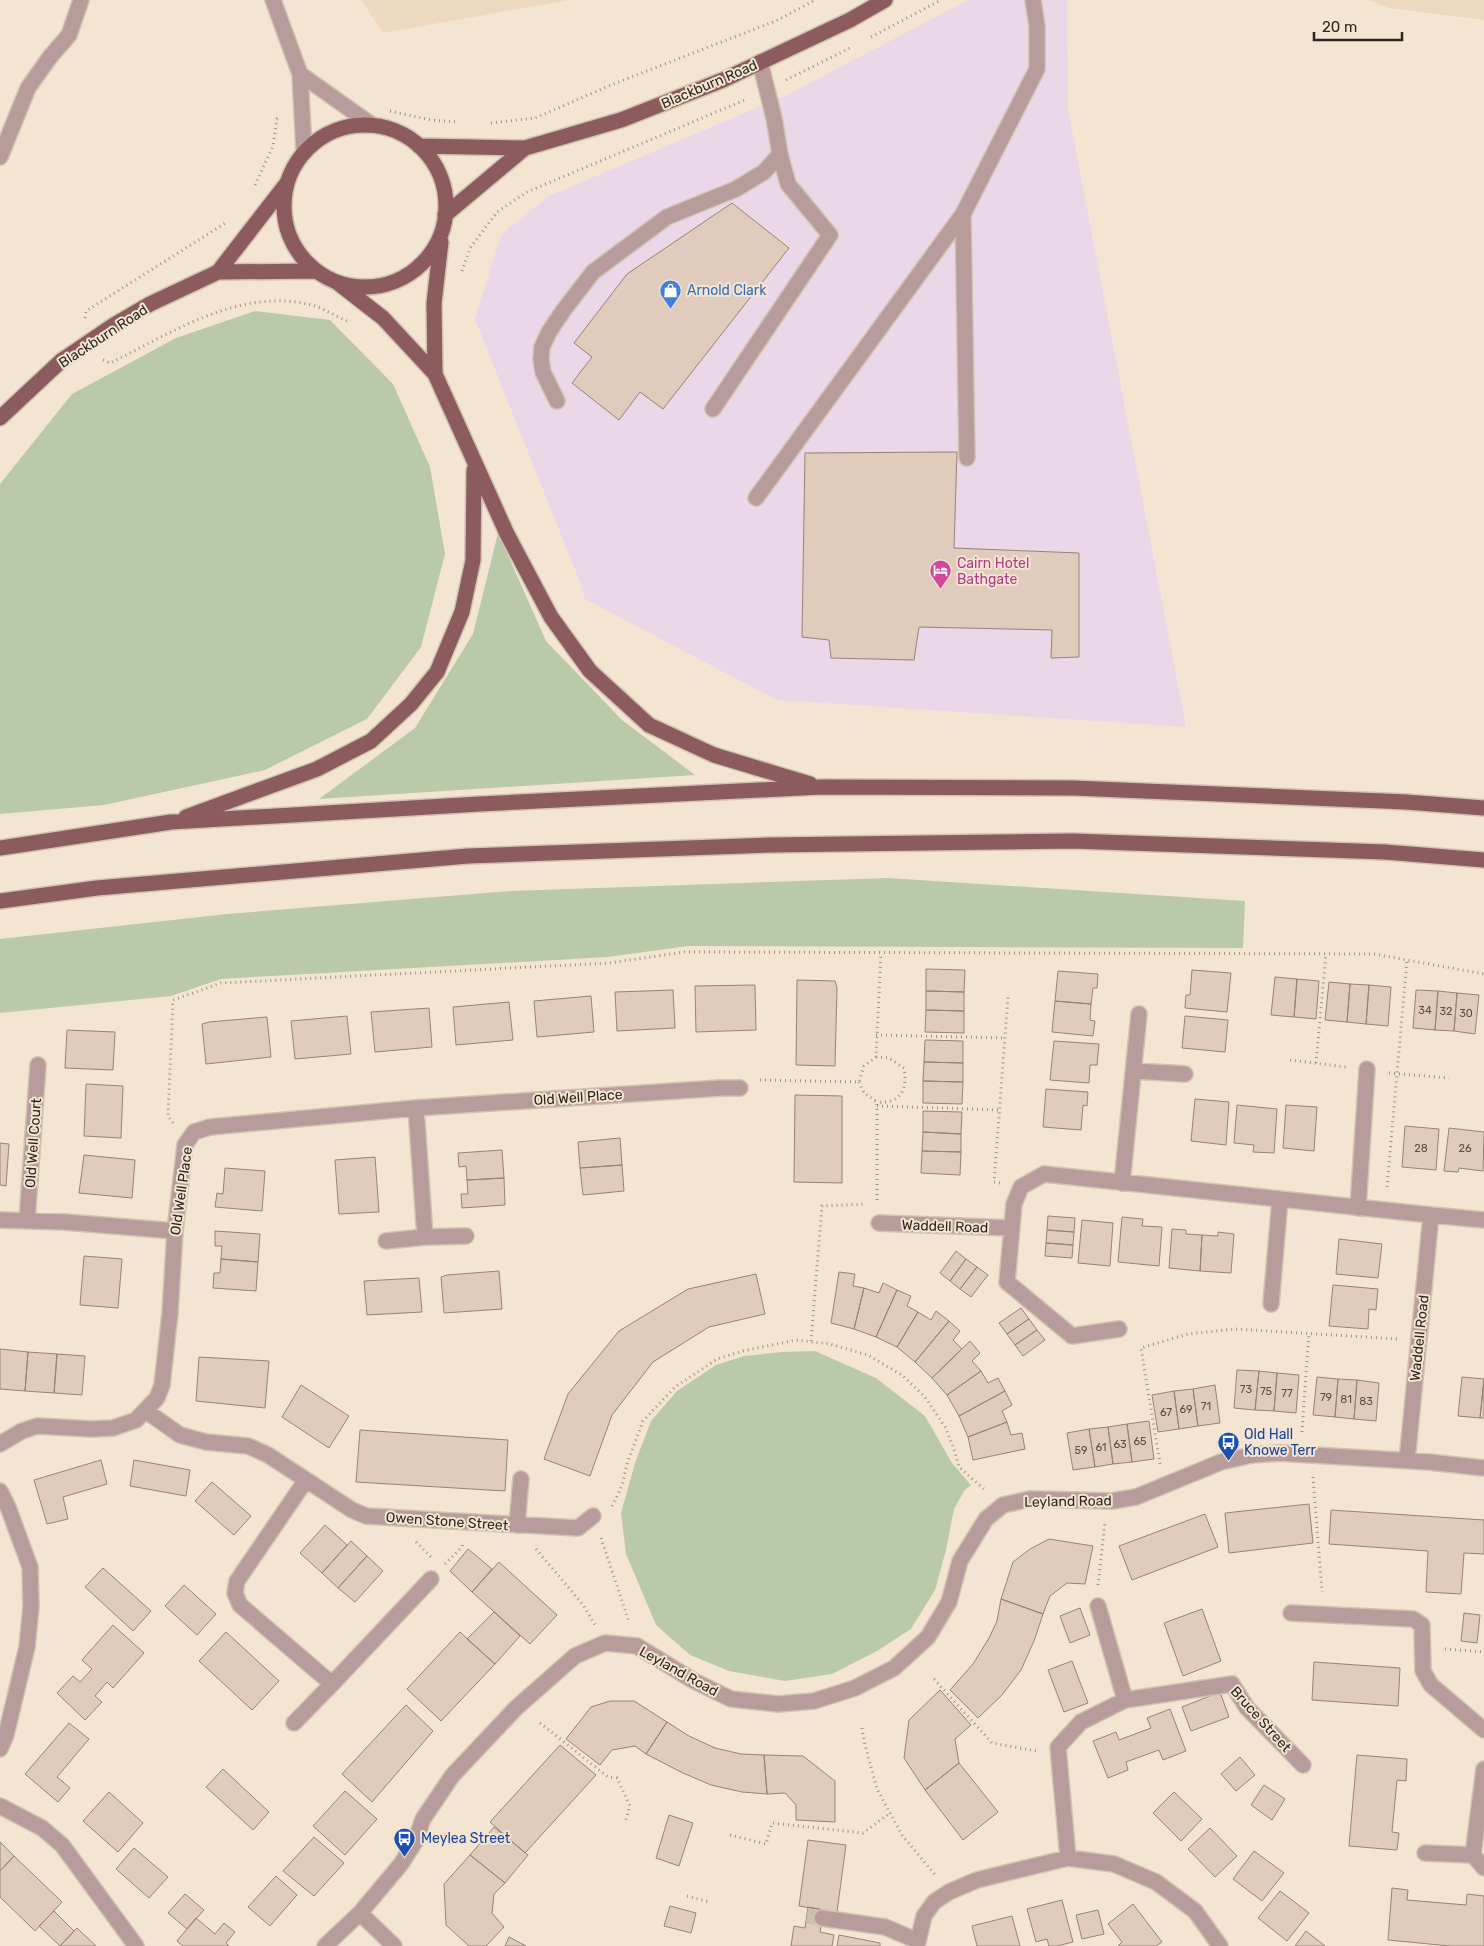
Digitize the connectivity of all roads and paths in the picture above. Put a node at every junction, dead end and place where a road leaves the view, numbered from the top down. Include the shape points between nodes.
1 (81, 0) edge
2 (273, 0) edge
3 (886, 0) edge
4 (941, 0) edge
5 (1033, 0) edge
6 (869, 38) dead end
7 (852, 47) dead end
8 (760, 62) junction
9 (300, 74) junction
10 (767, 89) junction
11 (372, 125) junction
12 (419, 146) junction
13 (525, 148) junction
14 (304, 152) junction
15 (780, 154) junction
16 (0, 157) edge
17 (287, 182) junction
18 (963, 214) junction
19 (446, 215) junction
20 (442, 233) junction
21 (316, 271) junction
22 (218, 272) junction
23 (460, 279) dead end
24 (338, 283) junction
25 (383, 318) junction
26 (79, 349) junction
27 (435, 374) junction
28 (557, 401) dead end
29 (713, 409) dead end
30 (0, 418) edge
31 (967, 458) dead end
32 (474, 464) junction
33 (756, 498) dead end
34 (821, 787) junction
35 (1484, 808) edge
36 (170, 822) junction
37 (0, 848) edge
38 (1484, 860) edge
39 (0, 901) edge
40 (881, 953) junction
41 (1326, 954) junction
42 (1407, 960) junction
43 (1484, 974) edge
44 (1008, 996) dead end
45 (1139, 1014) dead end
46 (876, 1035) junction
47 (1005, 1038) junction
48 (876, 1057) junction
49 (1316, 1063) dead end
50 (38, 1065) dead end
51 (1367, 1070) dead end
52 (1134, 1071) junction
53 (1185, 1074) dead end
54 (1397, 1074) junction
55 (1449, 1078) dead end
56 (859, 1082) junction
57 (740, 1088) joint
58 (877, 1104) junction
59 (416, 1108) junction
60 (1000, 1110) junction
61 (185, 1145) junction
62 (1122, 1183) junction
63 (1021, 1187) junction
64 (1280, 1200) junction
65 (877, 1203) dead end
66 (868, 1204) dead end
67 (1358, 1208) junction
68 (1385, 1210) junction
69 (1431, 1216) junction
70 (0, 1220) edge
71 (1484, 1220) edge
72 (27, 1221) junction
73 (879, 1223) dead end
74 (1012, 1228) junction
75 (175, 1230) junction
76 (466, 1236) dead end
77 (425, 1237) junction
78 (386, 1241) dead end
79 (1271, 1304) dead end
80 (1119, 1329) dead end
81 (1309, 1333) junction
82 (811, 1341) junction
83 (1419, 1341) junction
84 (146, 1411) junction
85 (0, 1444) edge
86 (1306, 1455) junction
87 (1407, 1461) junction
88 (1484, 1468) edge
89 (521, 1479) dead end
90 (306, 1480) junction
91 (1164, 1485) junction
92 (0, 1491) edge
93 (1108, 1501) junction
94 (1003, 1505) junction
95 (594, 1516) junction
96 (412, 1518) junction
97 (467, 1522) junction
98 (517, 1525) junction
99 (436, 1574) junction
100 (1098, 1606) joint
101 (1291, 1613) dead end
102 (1324, 1616) junction
103 (605, 1642) junction
104 (637, 1646) junction
105 (1424, 1647) junction
106 (1484, 1652) edge
107 (934, 1679) dead end
108 (332, 1684) junction
109 (1125, 1700) junction
110 (540, 1723) dead end
111 (294, 1724) dead end
112 (862, 1728) dead end
113 (1484, 1730) edge
114 (0, 1749) edge
115 (1059, 1756) junction
116 (1303, 1765) dead end
117 (1484, 1769) edge
118 (0, 1806) edge
119 (890, 1813) junction
120 (625, 1823) dead end
121 (730, 1835) dead end
122 (1425, 1853) dead end
123 (1473, 1855) junction
124 (1068, 1858) junction
125 (1484, 1868) edge
126 (949, 1892) junction
127 (686, 1896) dead end
128 (709, 1902) dead end
129 (360, 1913) junction
130 (822, 1918) tunnel mouth
131 (917, 1943) edge
132 (136, 1946) edge
133 (325, 1946) edge
134 (394, 1946) edge
135 (1220, 1946) edge

1 - 16 street via 69,35 28,88
2 - 9 street
3 - 8 main road, Blackburn Road
4 - 6 path
5 - 18 street via 1037,69
7 - 10 path
8 - 10 street
8 - 13 main road, Blackburn Road via 621,120
9 - 11 street
9 - 14 street
10 - 15 street
10 - 23 path via 527,192 497,212 470,248
11 - 12 main road via 395,130
11 - 14 main road via 343,128
12 - 13 main road, Blackburn Road
12 - 19 main road via 438,169 447,202
13 - 19 main road, Blackburn Road
14 - 17 main road
15 - 28 street via 764,172 736,189 667,217 593,272 563,311 542,347 543,372
15 - 29 street via 788,184 830,235
17 - 21 main road via 285,222 297,250
17 - 22 main road, Blackburn Road
18 - 31 street
18 - 33 street
19 - 20 main road
20 - 24 main road via 431,255 416,270 398,280 381,286 353,287
20 - 27 main road via 434,303
21 - 22 main road, Blackburn Road
21 - 24 main road
22 - 26 main road, Blackburn Road via 150,304
24 - 25 main road
25 - 26 path via 355,325 315,306 283,301 247,304 206,315 110,363
25 - 27 main road
26 - 30 main road, Blackburn Road
27 - 32 main road
32 - 34 main road via 552,617 590,671 648,725 714,754
32 - 36 main road via 473,560 462,612 437,672 412,704 371,741 318,769
34 - 35 main road via 1073,788
34 - 36 main road
36 - 37 main road
38 - 39 main road via 1385,852 1073,841 769,845 468,856 97,888
40 - 41 path
40 - 46 path
40 - 61 path via 685,952 609,963 221,983 174,1000 168,1116
41 - 42 path via 1374,954
41 - 49 path
42 - 43 path
42 - 54 path
44 - 47 path
45 - 52 street
46 - 47 path
46 - 48 path
47 - 60 path
48 - 56 path via 864,1066
48 - 58 path via 890,1058 904,1068 906,1082 901,1094 888,1103
50 - 72 street, Old Well Court
51 - 67 street
52 - 53 street
52 - 62 street
54 - 55 path
54 - 68 path
56 - 57 path via 755,1080
56 - 58 path via 864,1093
57 - 59 street, Old Well Place
58 - 60 path
58 - 65 path
59 - 61 street, Old Well Place via 210,1127 194,1132
59 - 77 street
60 - 63 path via 994,1182
61 - 75 street, Old Well Place
62 - 63 street via 1044,1174
62 - 64 street
63 - 74 street via 1014,1204
64 - 67 street
64 - 79 street
66 - 82 path via 822,1206
67 - 68 street
68 - 69 street
69 - 71 street
69 - 83 street, Waddell Road
70 - 72 street
72 - 75 street
73 - 74 street, Waddell Road
74 - 80 street via 1007,1282 1072,1336
75 - 84 street, Old Well Place via 162,1385 157,1398
76 - 77 street
77 - 78 street
81 - 83 path
81 - 86 path
81 - 91 path via 1235,1329 1188,1334 1142,1348
82 - 94 path via 868,1355 902,1375 925,1397 945,1427 959,1467
82 - 95 path via 796,1340 717,1359 675,1387 643,1420 622,1486 612,1506
83 - 87 street, Waddell Road
84 - 85 street via 136,1420 113,1428 92,1430 37,1426
84 - 90 street, Owen Stone Street via 180,1435 206,1442 248,1446
86 - 87 street, Leyland Road
86 - 91 street, Leyland Road via 1252,1455 1221,1462
86 - 102 path
87 - 88 street, Leyland Road
89 - 98 street
90 - 96 street, Owen Stone Street via 366,1516
90 - 108 street via 237,1581 235,1593 240,1605
91 - 93 street, Leyland Road via 1136,1498
92 - 114 street via 30,1567 31,1607 27,1647
93 - 94 street, Leyland Road via 1030,1499
93 - 100 path via 1097,1587
94 - 104 street, Leyland Road via 986,1519 960,1561 949,1602 928,1637 894,1668 855,1688 814,1701 778,1704 731,1699
95 - 98 street, Owen Stone Street via 578,1528
95 - 104 path
96 - 97 street, Owen Stone Street
96 - 99 path via 412,1538
97 - 98 street, Owen Stone Street
97 - 99 path via 462,1547
98 - 103 path via 584,1606
99 - 108 street
100 - 109 street
101 - 102 street
102 - 105 street via 1413,1619 1422,1625
103 - 104 street, Leyland Road
103 - 129 street via 575,1656 516,1708 452,1776 423,1818 415,1842 405,1857
105 - 106 path
105 - 113 street via 1423,1671 1431,1685
107 - 115 path via 992,1743
108 - 111 street
109 - 115 street, Bruce Street via 1081,1722 1058,1747
109 - 116 street, Bruce Street via 1232,1684 1247,1708
110 - 120 path via 608,1777 617,1778 630,1806
112 - 119 path via 877,1788
115 - 124 street
117 - 123 street
118 - 132 street via 42,1828 62,1845
119 - 121 path via 863,1833 772,1823 766,1844
119 - 126 path via 902,1835
122 - 123 street
123 - 125 street
124 - 126 street via 977,1880
124 - 135 street via 1114,1864 1156,1882 1196,1911
126 - 131 street via 934,1902 924,1916
127 - 128 path
129 - 133 street
129 - 134 street
130 - 131 street via 885,1927

